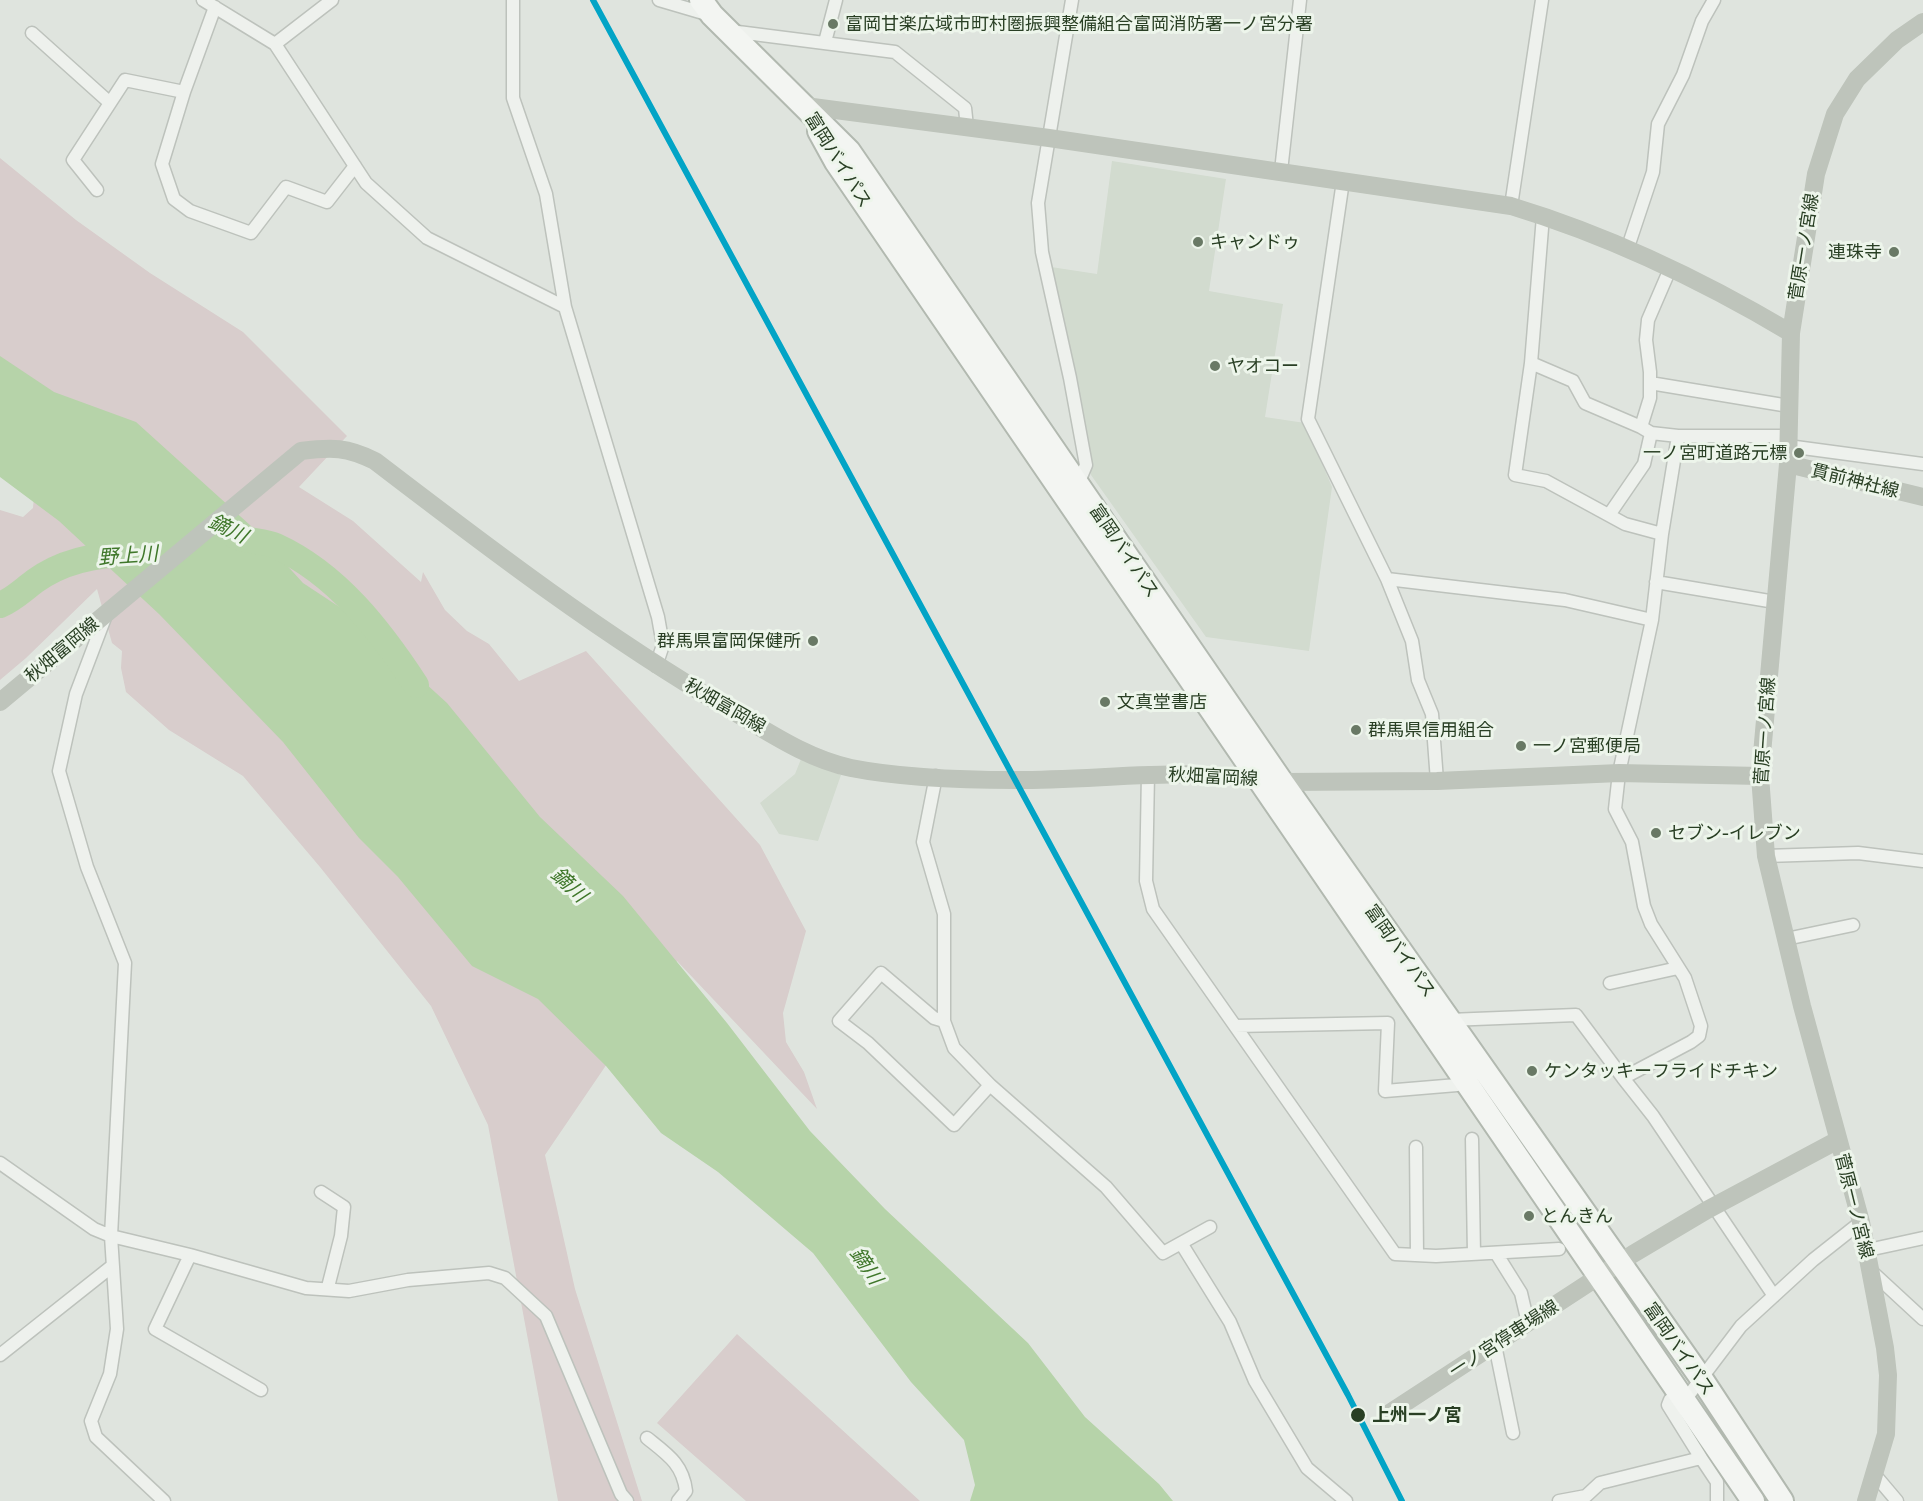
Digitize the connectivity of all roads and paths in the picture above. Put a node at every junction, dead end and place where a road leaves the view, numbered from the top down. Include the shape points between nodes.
1 (203, 0) edge
2 (332, 0) edge
3 (513, 0) edge
4 (659, 0) edge
5 (836, 0) edge
6 (1072, 0) edge
7 (1300, 0) edge
8 (1542, 0) edge
9 (1714, 0) edge
10 (215, 7) junction
11 (707, 8) edge
12 (1923, 22) edge
13 (729, 31) junction
14 (32, 33) dead end
15 (825, 42) junction
16 (275, 44) junction
17 (184, 92) junction
18 (110, 103) junction
19 (805, 106) junction
20 (967, 127) junction
21 (1049, 138) junction
22 (355, 166) junction
23 (1281, 171) junction
24 (1343, 181) junction
25 (97, 190) dead end
26 (1511, 206) junction
27 (1543, 216) junction
28 (1628, 247) junction
29 (1670, 269) junction
30 (565, 307) junction
31 (1791, 333) junction
32 (1531, 363) junction
33 (1650, 383) junction
34 (1789, 406) junction
35 (1646, 430) junction
36 (1678, 436) junction
37 (1788, 449) junction
38 (1923, 464) edge
39 (1078, 484) junction
40 (1923, 497) edge
41 (1609, 515) junction
42 (1662, 534) junction
43 (1387, 579) junction
44 (1656, 582) junction
45 (1776, 602) junction
46 (106, 614) junction
47 (1652, 620) junction
48 (656, 666) junction
49 (0, 702) edge
50 (1618, 772) junction
51 (1148, 774) junction
52 (936, 776) junction
53 (1760, 776) junction
54 (1259, 778) junction
55 (1437, 781) junction
56 (1282, 782) junction
57 (1766, 856) junction
58 (1923, 861) edge
59 (1853, 925) dead end
60 (1786, 939) junction
61 (1678, 968) junction
62 (1610, 983) dead end
63 (1449, 1020) junction
64 (944, 1021) junction
65 (1235, 1026) junction
66 (1623, 1078) junction
67 (990, 1085) junction
68 (1456, 1085) dead end
69 (1472, 1139) dead end
70 (1838, 1140) junction
71 (1416, 1147) dead end
72 (0, 1163) edge
73 (321, 1192) dead end
74 (1715, 1206) junction
75 (1861, 1222) junction
76 (1210, 1227) dead end
77 (111, 1236) junction
78 (1923, 1238) edge
79 (1181, 1243) junction
80 (1559, 1249) dead end
81 (1868, 1250) junction
82 (1496, 1253) junction
83 (1474, 1254) junction
84 (190, 1255) junction
85 (1417, 1255) junction
86 (1620, 1263) junction
87 (111, 1267) junction
88 (1870, 1271) junction
89 (1601, 1276) junction
90 (328, 1287) junction
91 (1774, 1296) junction
92 (1923, 1319) edge
93 (1528, 1323) junction
94 (1495, 1346) junction
95 (0, 1355) edge
96 (1701, 1378) junction
97 (261, 1390) dead end
98 (1682, 1397) junction
99 (1388, 1414) dead end
100 (1513, 1433) dead end
101 (647, 1438) dead end
102 (1701, 1458) junction
103 (1875, 1475) junction
104 (164, 1501) edge
105 (627, 1501) edge
106 (678, 1501) edge
107 (1346, 1501) edge
108 (1559, 1501) edge
109 (1716, 1501) edge
110 (1753, 1501) edge
111 (1782, 1501) edge
112 (1866, 1501) edge
113 (1897, 1501) edge

1 - 10 street
2 - 16 street
3 - 30 street via 513,98 546,194
4 - 11 street
5 - 15 street
6 - 21 street
7 - 23 street
8 - 26 street
9 - 28 street via 1658,124 1653,172
10 - 16 street
10 - 17 street
11 - 13 highway
12 - 31 main road, 菅原一ノ宮線 via 1897,40 1857,79 1835,114 1816,174
13 - 15 street
13 - 19 highway
14 - 18 street
15 - 20 street via 895,52 964,108
16 - 22 street
17 - 18 street via 125,80
17 - 22 street via 162,164 174,199 190,211 251,233 286,187 327,202
18 - 25 street via 73,160
19 - 20 main road
19 - 39 highway, 富岡バイパス via 849,151
19 - 54 highway, 富岡バイパス via 836,162
20 - 21 main road
21 - 23 main road
21 - 39 street via 1038,203 1042,252 1086,465
22 - 30 street via 366,183 428,238
23 - 24 main road
24 - 26 main road
24 - 43 street via 1308,419
26 - 27 main road
27 - 28 main road
27 - 32 street
28 - 29 main road
29 - 31 main road via 1738,301
29 - 33 street via 1648,320
30 - 48 street via 658,617 663,645
31 - 34 main road, 菅原一ノ宮線
32 - 35 street via 1573,381 1585,403
32 - 41 street via 1515,475 1546,481
33 - 34 street
33 - 35 street
34 - 37 main road, 菅原一ノ宮線
35 - 36 street
35 - 41 street via 1644,464
36 - 37 street
36 - 42 street
37 - 38 street
37 - 40 main road, 貫前神社線
37 - 45 main road, 菅原一ノ宮線
39 - 56 highway, 富岡バイパス
41 - 42 street
42 - 44 street
43 - 47 street via 1565,600
43 - 55 street via 1412,641 1418,680 1432,714
44 - 45 street
44 - 47 street
45 - 53 main road, 菅原一ノ宮線
46 - 48 main road, 秋畑富岡線 via 301,451 329,447 353,451 375,461 508,563
46 - 49 main road, 秋畑富岡線
46 - 77 street via 76,694 59,771 87,867 125,963
47 - 50 street
48 - 52 main road, 秋畑富岡線 via 794,747 849,767
50 - 53 main road, 秋畑富岡線
50 - 55 main road, 秋畑富岡線
50 - 61 street via 1615,809 1632,842 1644,906
51 - 52 main road, 秋畑富岡線 via 1016,780
51 - 54 main road, 秋畑富岡線
51 - 65 street via 1146,881 1153,909
52 - 64 street via 923,842 944,914
53 - 57 main road, 菅原一ノ宮線
54 - 56 main road, 秋畑富岡線
54 - 89 highway, 富岡バイパス
55 - 56 main road, 秋畑富岡線
56 - 63 highway, 富岡バイパス
57 - 58 street via 1858,853
57 - 60 main road, 菅原一ノ宮線
59 - 60 street
60 - 70 main road, 菅原一ノ宮線
61 - 62 street
61 - 66 street via 1701,1026 1699,1036
63 - 66 street via 1576,1015
63 - 86 highway, 富岡バイパス
64 - 67 street via 954,1048
64 - 67 street via 934,1018 881,973 839,1021 868,1043 954,1125
65 - 68 street via 1388,1023 1385,1091
65 - 85 street via 1395,1254
66 - 74 street
67 - 79 street via 1106,1187 1163,1252
69 - 83 street
70 - 74 main road, 一ノ宮停車場線
70 - 75 main road, 菅原一ノ宮線
71 - 85 street
72 - 77 street via 94,1229
73 - 90 street via 344,1207
74 - 86 main road, 一ノ宮停車場線
74 - 91 street
75 - 81 main road, 菅原一ノ宮線
75 - 91 street
76 - 79 street
77 - 84 street
77 - 87 street
78 - 81 street
79 - 107 street via 1230,1322 1255,1381 1307,1468
80 - 82 street
81 - 88 main road, 菅原一ノ宮線
82 - 83 street
82 - 93 street via 1521,1293
83 - 85 street
84 - 90 street via 306,1288
84 - 97 street via 155,1329
86 - 89 main road, 一ノ宮停車場線
86 - 96 highway, 富岡バイパス
87 - 95 street
87 - 104 street via 117,1329 110,1374 91,1421 96,1437
88 - 92 street
88 - 103 main road, 菅原一ノ宮線 via 1888,1375 1886,1434
89 - 93 main road, 一ノ宮停車場線
89 - 98 highway, 富岡バイパス
90 - 105 street via 349,1291 408,1280 489,1273 505,1278 546,1316
91 - 96 street via 1741,1326
93 - 94 main road, 一ノ宮停車場線
94 - 99 main road, 一ノ宮停車場線
94 - 100 street
96 - 98 street
96 - 111 highway, 富岡バイパス
98 - 102 street via 1670,1400 1668,1405
98 - 110 highway, 富岡バイパス
101 - 106 street via 675,1460 684,1477 686,1491
102 - 108 street via 1600,1483 1586,1496
102 - 109 street via 1717,1482
103 - 112 main road, 菅原一ノ宮線
103 - 113 street

